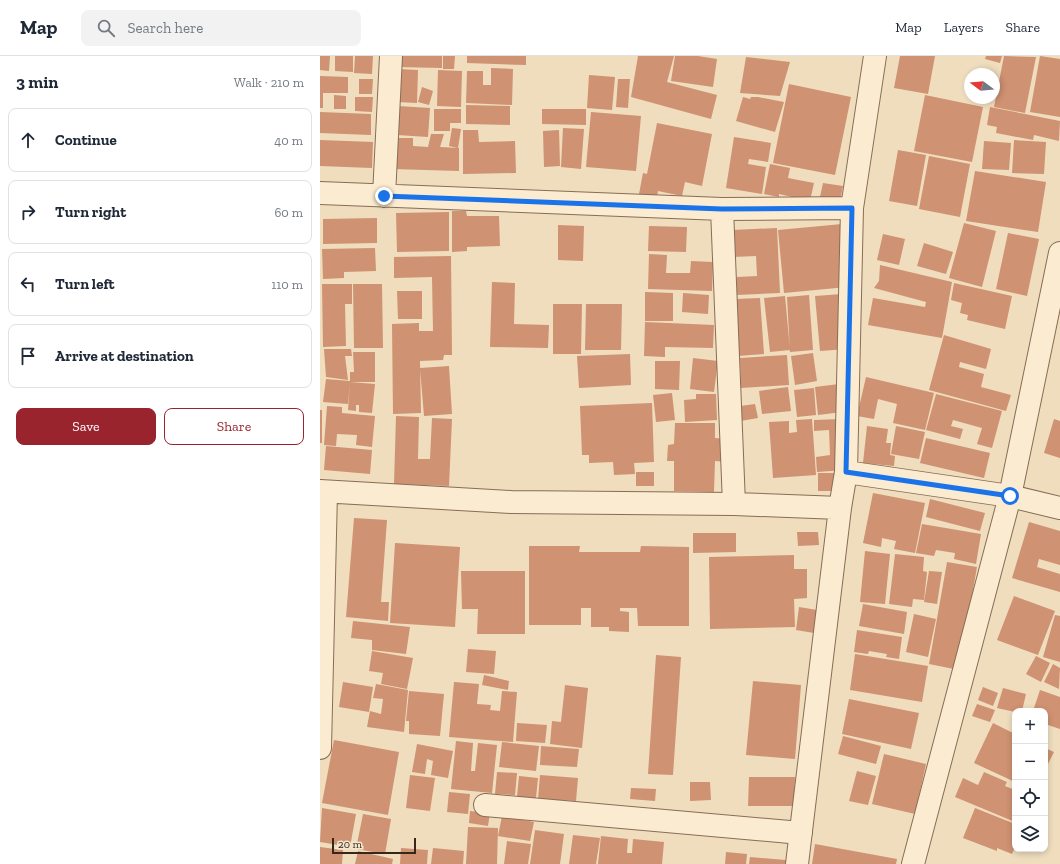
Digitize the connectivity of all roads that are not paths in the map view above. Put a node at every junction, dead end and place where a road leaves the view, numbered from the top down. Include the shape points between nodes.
1 (391, 56) edge
2 (875, 56) edge
3 (320, 192) edge
4 (384, 196) junction
5 (852, 208) junction
6 (722, 209) junction
7 (1060, 254) edge
8 (846, 472) junction
9 (323, 491) edge
10 (1010, 496) junction
11 (734, 504) junction
12 (840, 508) junction
13 (1060, 508) edge
14 (320, 737) edge
15 (320, 748) edge
16 (485, 805) dead end
17 (801, 833) junction
18 (797, 864) edge
19 (913, 864) edge

1 - 4 street
2 - 5 street
3 - 4 street
4 - 6 street
5 - 6 street
5 - 8 street
6 - 11 street
7 - 10 street
8 - 10 street
8 - 12 street
9 - 11 street via 511,502
9 - 14 street
10 - 13 street
10 - 19 street
11 - 12 street
12 - 17 street
14 - 15 street
16 - 17 street
17 - 18 street

